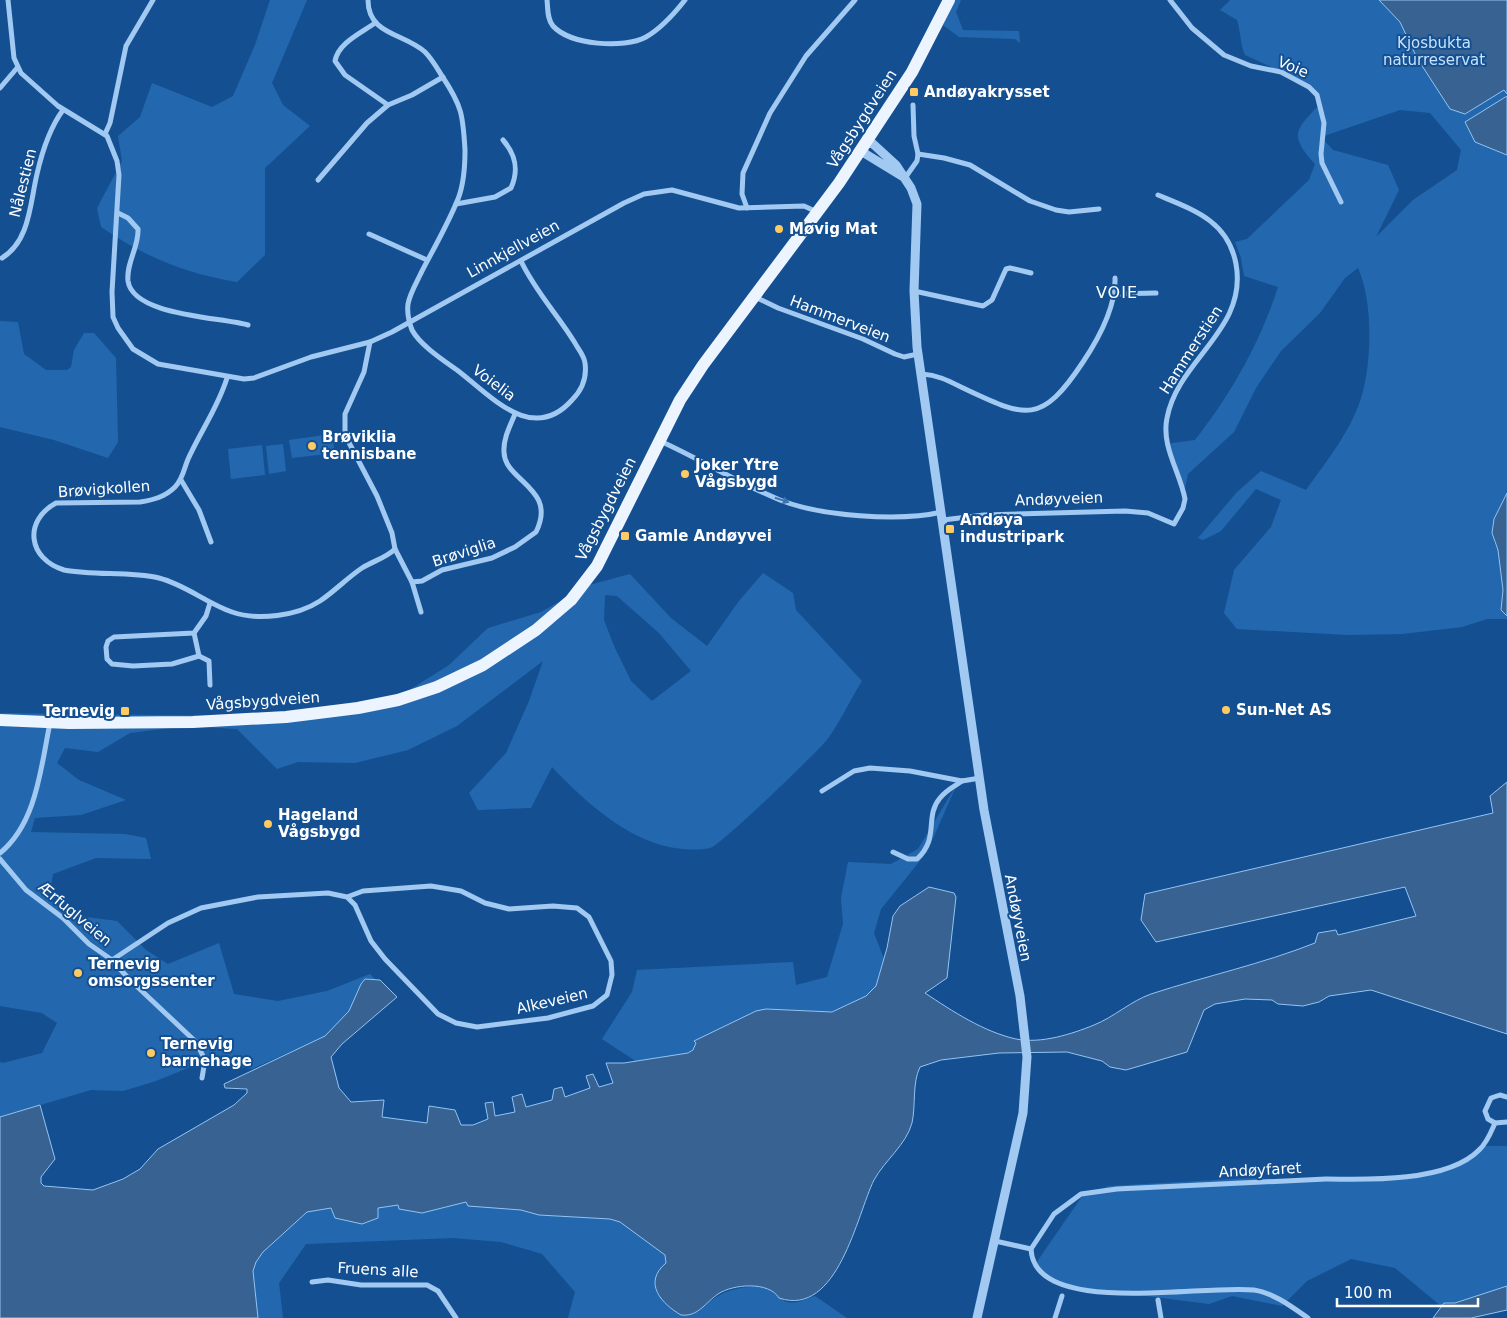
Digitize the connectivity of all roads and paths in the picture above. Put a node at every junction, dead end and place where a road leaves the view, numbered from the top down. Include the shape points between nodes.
1 (8, 0) edge
2 (153, 0) edge
3 (368, 0) edge
4 (546, 0) edge
5 (685, 0) edge
6 (855, 0) edge
7 (949, 0) edge
8 (1170, 0) edge
9 (375, 23) junction
10 (17, 68) junction
11 (443, 77) junction
12 (0, 88) edge
13 (388, 105) junction
14 (913, 105) dead end
15 (63, 110) junction
16 (105, 134) junction
17 (503, 140) dead end
18 (867, 147) junction
19 (918, 154) junction
20 (905, 178) junction
21 (318, 180) dead end
22 (1158, 195) dead end
23 (1341, 202) dead end
24 (456, 204) junction
25 (747, 208) junction
26 (1099, 209) dead end
27 (118, 213) junction
28 (818, 213) junction
29 (370, 234) dead end
30 (2, 258) dead end
31 (427, 260) junction
32 (521, 261) junction
33 (1031, 273) dead end
34 (1115, 278) dead end
35 (914, 291) junction
36 (1156, 293) dead end
37 (1114, 294) junction
38 (755, 297) junction
39 (410, 322) junction
40 (248, 325) dead end
41 (370, 342) junction
42 (918, 354) junction
43 (922, 374) junction
44 (227, 378) junction
45 (515, 414) junction
46 (659, 440) junction
47 (181, 480) junction
48 (942, 516) junction
49 (1174, 524) joint
50 (211, 542) dead end
51 (395, 549) junction
52 (412, 582) junction
53 (210, 603) junction
54 (420, 612) dead end
55 (194, 633) junction
56 (199, 656) junction
57 (210, 685) dead end
58 (0, 720) edge
59 (50, 723) junction
60 (980, 778) junction
61 (962, 781) junction
62 (822, 791) dead end
63 (893, 852) dead end
64 (0, 853) edge
65 (0, 859) edge
66 (347, 897) junction
67 (112, 960) junction
68 (202, 1078) dead end
69 (1507, 1097) edge
70 (1507, 1122) edge
71 (1495, 1123) junction
72 (995, 1241) junction
73 (1031, 1248) junction
74 (312, 1282) dead end
75 (1045, 1282) dead end
76 (1054, 1291) dead end
77 (1062, 1296) junction
78 (1069, 1297) dead end
79 (1151, 1300) dead end
80 (1158, 1300) junction
81 (456, 1318) edge
82 (977, 1318) edge
83 (1055, 1318) edge
84 (1161, 1318) edge
85 (1308, 1318) edge

1 - 10 street
2 - 16 street via 123,56
3 - 9 street
4 - 5 street via 549,19 560,32 614,44 639,40 652,33 672,17
6 - 25 street via 806,56 779,96 743,173 742,194
7 - 18 main road, Vågsbygdveien via 907,87
8 - 23 street, Voie via 1192,28 1224,55 1251,66 1281,72 1317,95 1324,123 1322,163
9 - 11 street via 418,46
9 - 13 street via 347,43 334,62 345,75
10 - 12 street
10 - 15 street via 29,83
11 - 13 street
11 - 24 street via 460,104 463,124 464,167
13 - 21 street
14 - 19 street
15 - 16 street
15 - 30 street, Nålestien via 43,153 22,235
16 - 27 street, Linnkjellveien via 118,161
17 - 24 street via 517,167 511,188 495,197
18 - 20 street
18 - 28 main road, Vågsbygdveien
19 - 20 street
19 - 26 street via 970,165 1030,201 1049,208 1069,212
20 - 35 street, Andøyveien via 917,204
22 - 49 street, Hammerstien via 1211,219 1232,249 1239,281 1234,305 1179,386 1167,416 1167,441 1185,499
24 - 31 street
25 - 28 street, Linnkjellveien via 804,206
25 - 32 street, Linnkjellveien via 721,204 681,191 652,192 624,202
27 - 40 street via 138,229 128,280 134,295 141,301 171,310
27 - 44 street, Linnkjellveien via 112,307 126,341 132,349 158,364
28 - 38 main road, Vågsbygdveien
29 - 31 street
31 - 39 street via 408,302
32 - 39 street, Linnkjellveien
32 - 45 street, Voielia via 541,296 581,351 585,362 585,381 562,410 538,417
33 - 35 street via 1006,269 992,300 983,306
34 - 37 street
35 - 42 street, Andøyveien
36 - 37 street
37 - 43 street via 1092,349 1056,396 1036,410 1025,411 1000,405 940,376
38 - 42 street, Hammerveien via 895,354 904,357
38 - 46 main road, Vågsbygdveien via 700,371
39 - 41 street, Linnkjellveien
39 - 45 street, Voielia via 426,344
41 - 44 street, Linnkjellveien via 304,358 254,378
41 - 51 street via 368,361 345,414 344,424 348,440 387,520
42 - 43 street, Andøyveien
43 - 48 street, Andøyveien
44 - 47 street via 213,416 189,457
45 - 52 street, Brøviglia via 506,438 504,457 513,471 534,491 540,508 536,532 500,554
46 -> 48 street via 782,501 832,511 901,518
46 - 59 main road, Vågsbygdveien via 609,545 578,592 536,630 458,678 398,700 333,712 193,722
47 - 50 street via 199,510
47 - 53 street, Brøvigkollen via 174,488 152,500 56,503 48,508 37,524 34,544 39,555 54,567 75,572 160,578 190,590
48 - 49 street, Andøyveien via 1138,512
48 - 60 street, Andøyveien
51 - 52 street
51 - 53 street, Brøvigkollen via 304,610 270,615 238,614
52 - 54 street
53 - 55 street via 206,616
55 - 56 street
55 - 56 street via 114,637 106,647 107,659 112,664 133,666 181,662
56 - 57 street via 209,661
58 - 59 main road, Vågsbygdveien
59 - 64 street via 30,807
60 - 61 street
60 - 72 street, Andøyveien via 991,852 1020,996 1027,1057 1023,1113
61 - 62 street via 910,771 870,768 854,771
61 - 63 street via 939,799 932,820 931,837 924,852 917,859 908,859
65 - 67 street, Ærfuglveien via 26,890
66 - 66 street, Alkeveien via 355,905 371,940 385,959 438,1014 456,1023 476,1027 548,1018 593,1006 607,995 612,975 611,961 589,918 577,908 509,909 485,903 461,891 431,886 363,891
66 - 67 street, Alkeveien via 328,893 258,896 201,908 168,923
67 - 68 street, Ærfuglveien via 196,1042 204,1060
69 - 71 street via 1496,1096 1488,1102 1486,1115
70 - 71 street
71 - 73 street, Andøyfaret via 1479,1150 1458,1164 1434,1173 1360,1179 1116,1188 1081,1194 1054,1214
72 - 73 street
72 - 82 street, Andøyveien
73 - 75 street via 1034,1266
74 - 81 street, Fruens alle via 427,1285 438,1291
76 - 77 street
77 - 78 street
77 - 83 street
79 - 80 street
80 - 84 street
80 - 85 street via 1253,1290 1272,1296

